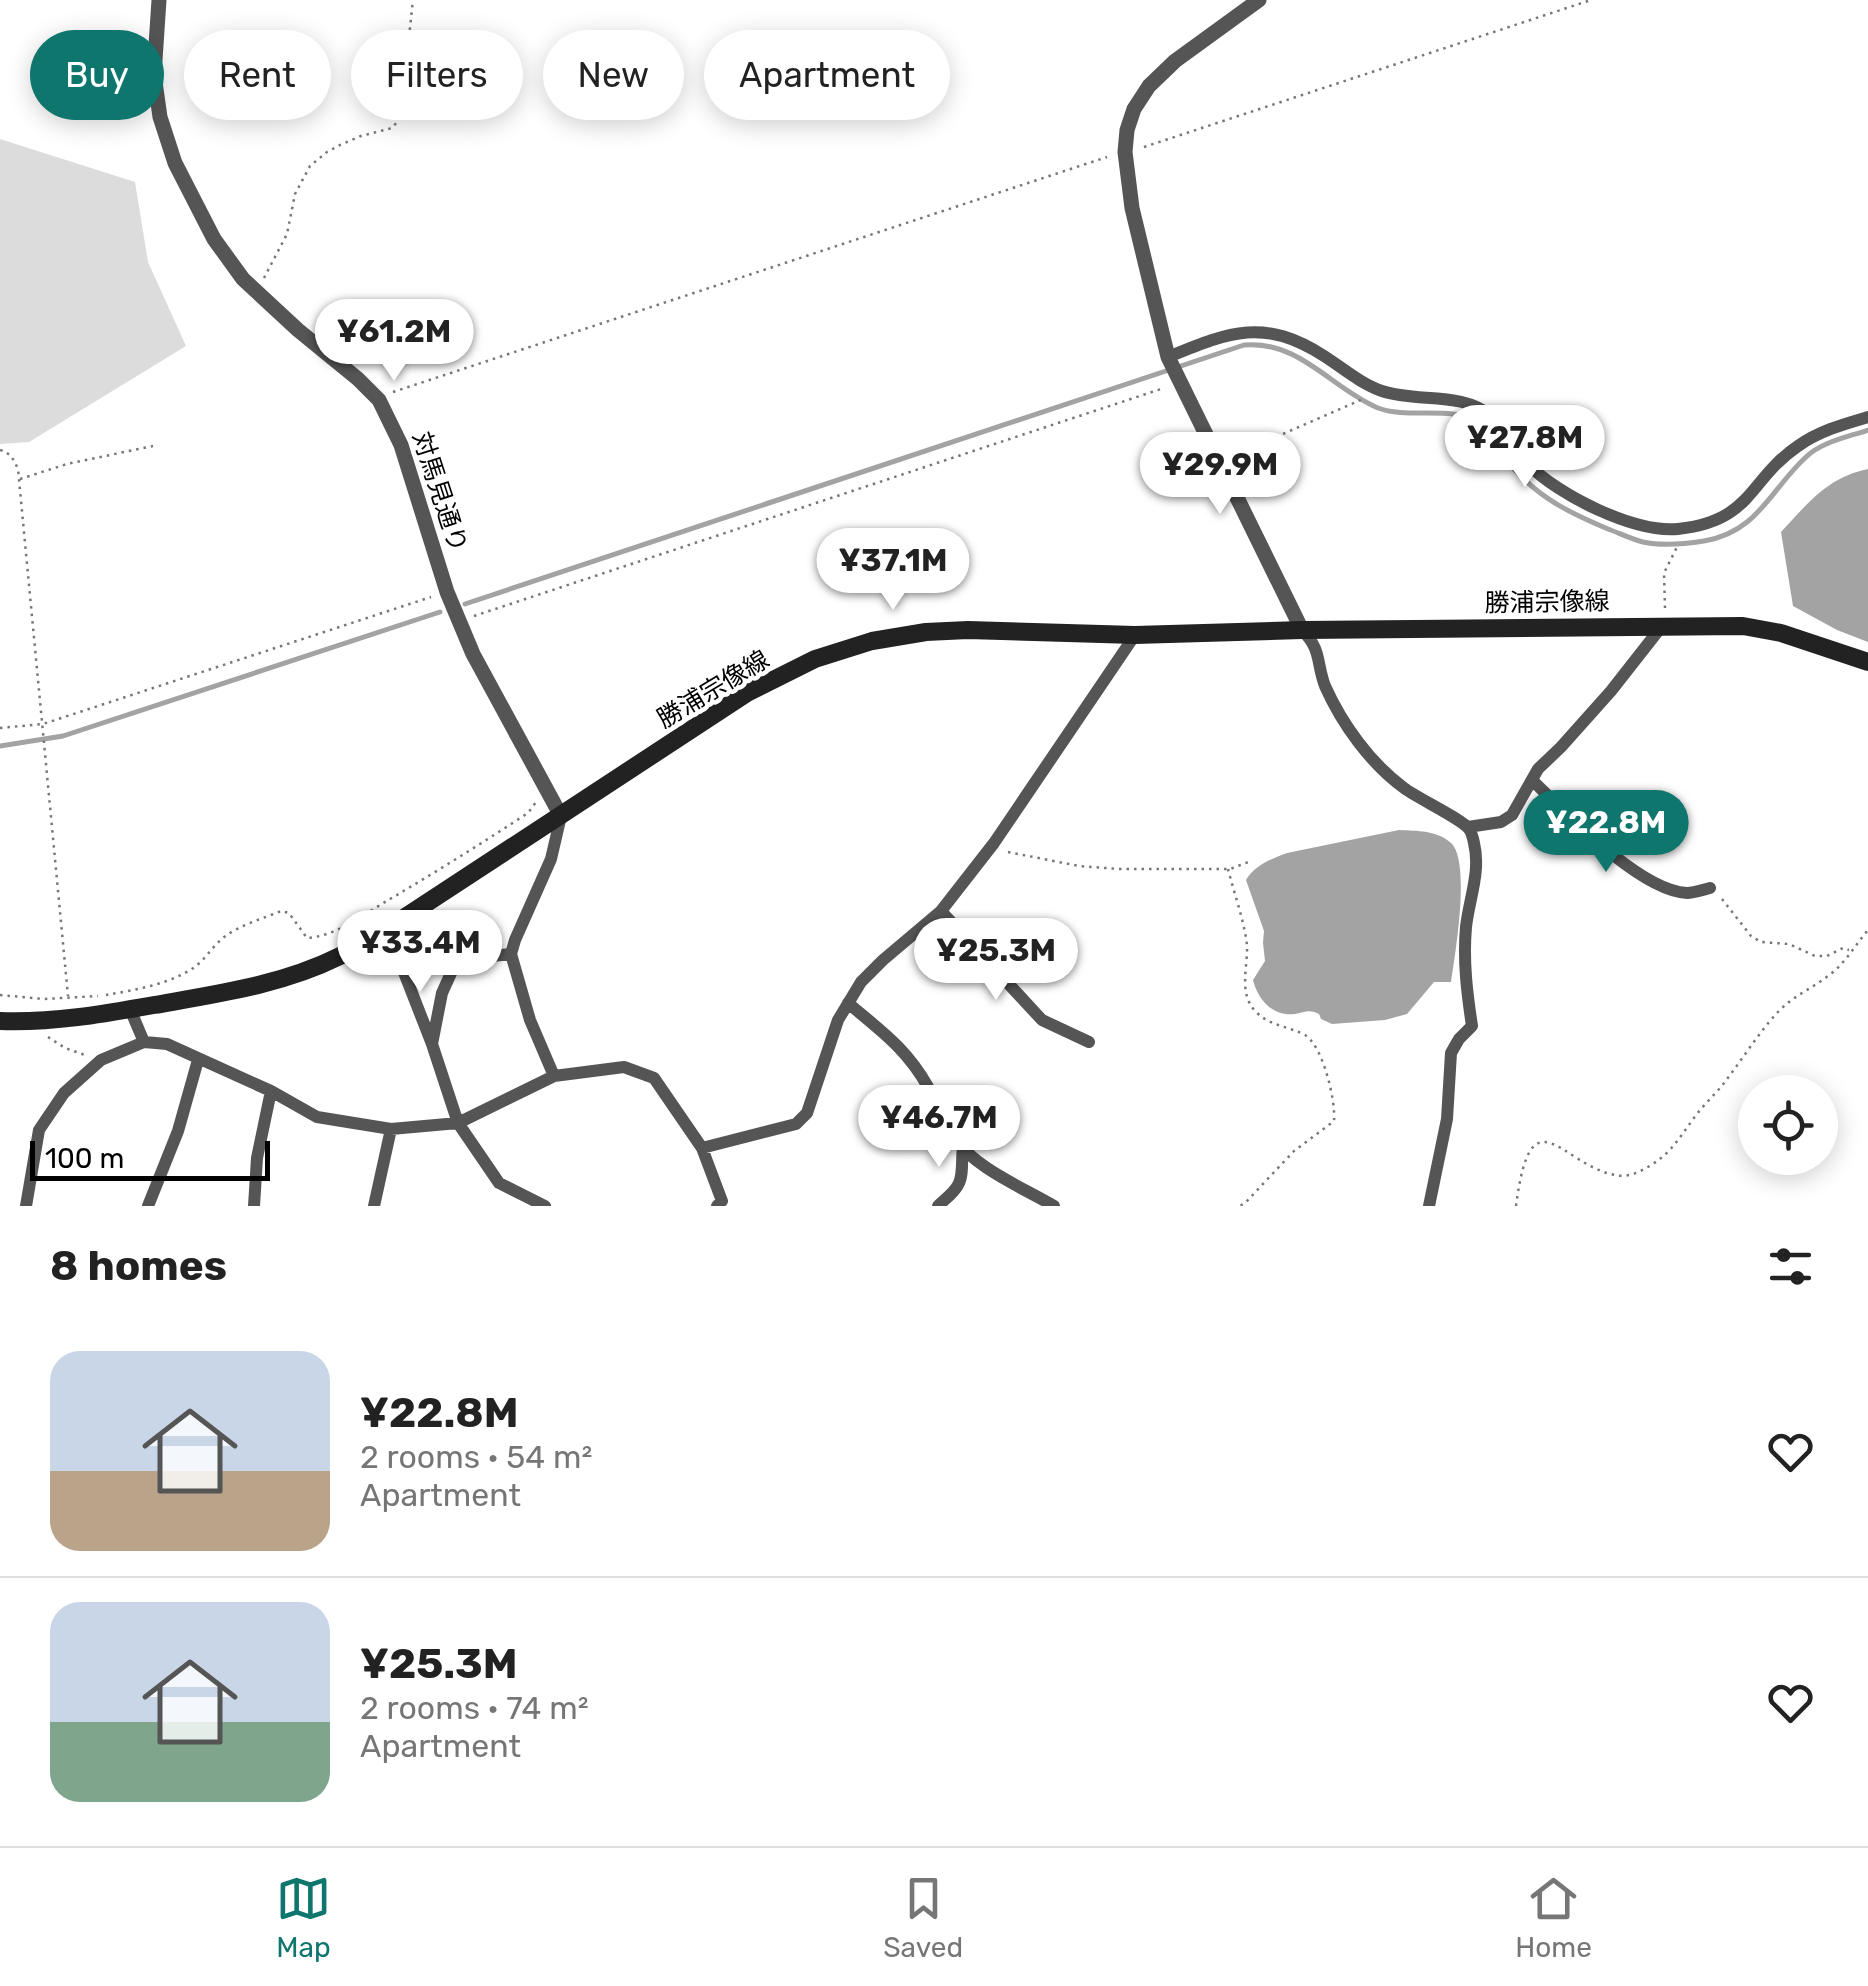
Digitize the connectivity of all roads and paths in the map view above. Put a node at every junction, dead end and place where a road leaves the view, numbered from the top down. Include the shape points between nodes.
1 (159, 0) edge
2 (413, 0) edge
3 (1259, 0) edge
4 (1591, 0) edge
5 (1125, 152) junction
6 (259, 294) junction
7 (1174, 370) junction
8 (1380, 391) junction
9 (379, 400) junction
10 (1868, 418) edge
11 (153, 446) dead end
12 (0, 450) edge
13 (1218, 462) junction
14 (18, 479) junction
15 (1677, 529) junction
16 (447, 592) junction
17 (459, 621) junction
18 (1662, 626) junction
19 (1302, 630) junction
20 (1135, 635) junction
21 (1868, 662) edge
22 (42, 724) junction
23 (0, 728) edge
24 (1532, 780) junction
25 (546, 789) junction
26 (561, 816) junction
27 (1468, 828) junction
28 (994, 842) junction
29 (1252, 861) dead end
30 (1228, 869) junction
31 (1710, 888) joint
32 (940, 911) junction
33 (387, 929) junction
34 (1868, 930) edge
35 (1852, 950) junction
36 (511, 954) junction
37 (456, 960) junction
38 (400, 964) junction
39 (0, 995) edge
40 (68, 998) junction
41 (848, 1003) junction
42 (130, 1009) junction
43 (36, 1020) junction
44 (0, 1021) edge
45 (144, 1042) junction
46 (1089, 1042) dead end
47 (432, 1044) junction
48 (101, 1060) junction
49 (198, 1060) junction
50 (554, 1076) junction
51 (271, 1091) junction
52 (458, 1123) junction
53 (391, 1128) junction
54 (702, 1148) junction
55 (963, 1148) junction
56 (26, 1206) edge
57 (148, 1206) edge
58 (254, 1206) edge
59 (374, 1206) edge
60 (545, 1206) edge
61 (717, 1206) edge
62 (938, 1206) edge
63 (1054, 1206) edge
64 (1240, 1206) edge
65 (1429, 1206) edge
66 (1516, 1206) edge

1 - 6 street, 対馬見通り via 154,75 175,163 214,239
2 - 6 path via 397,122 326,152 310,166
3 - 5 street via 1149,86 1130,120
4 - 5 path
5 - 7 street via 1132,208
5 - 9 path
6 - 9 street, 対馬見通り
7 - 8 street via 1219,336 1250,331 1309,347
7 - 13 street
7 - 17 path
8 - 13 path
8 - 15 street via 1474,405 1547,481 1576,499 1638,524
9 - 16 street, 対馬見通り via 401,445
10 - 15 street via 1796,446 1720,519
11 - 14 path
12 - 14 path via 12,458
13 - 19 street
14 - 22 path
15 - 18 path via 1678,547 1664,573
16 - 17 street, 対馬見通り
16 - 22 path
17 - 25 street, 対馬見通り
18 - 19 main road, 勝浦宗像線
18 - 21 main road, 勝浦宗像線 via 1743,626
18 - 24 street
19 - 20 main road, 勝浦宗像線
19 - 27 street via 1314,642 1341,716 1383,771
20 - 26 main road, 勝浦宗像線 via 926,632 829,654 748,693
20 - 28 street
22 - 23 path
22 - 40 path
24 - 27 street via 1512,815
24 - 31 street via 1630,867 1668,889
25 - 26 street, 対馬見通り
25 - 40 path via 528,814 341,928 306,938 281,911 234,930 180,975 134,990
26 - 33 main road, 勝浦宗像線
26 - 36 street via 552,859
27 - 65 street via 1476,863 1466,925 1472,1026 1451,1054 1447,1118
28 - 30 path via 1007,852 1080,866
28 - 32 street
29 - 30 path
30 - 64 path via 1246,944 1246,998 1276,1026 1309,1038 1335,1107 1334,1121
31 - 35 path via 1761,942 1789,944 1815,956
32 - 41 street via 882,960
32 - 46 street via 1042,1020
33 - 38 street
33 - 42 main road, 勝浦宗像線 via 273,982
34 - 35 path
35 - 66 path via 1777,1013 1672,1150 1638,1173 1618,1176 1558,1145 1538,1144 1519,1180
36 - 37 street
36 - 50 street
37 - 38 street
37 - 47 street
38 - 47 street
39 - 40 path
41 - 54 street via 807,1113 796,1124
41 - 55 street via 907,1054
42 - 43 main road, 勝浦宗像線
42 - 45 street
43 - 44 main road, 勝浦宗像線
43 - 48 path via 65,1048
45 - 48 street
45 - 49 street via 167,1044
47 - 52 street
48 - 56 street via 64,1092 39,1130
49 - 51 street
49 - 57 street
50 - 52 street
50 - 54 street via 624,1067 654,1078
51 - 53 street via 318,1116
51 - 58 street
52 - 53 street
52 - 60 street via 499,1184
53 - 59 street
54 - 61 street via 722,1202
55 - 62 street via 958,1186
55 - 63 street

